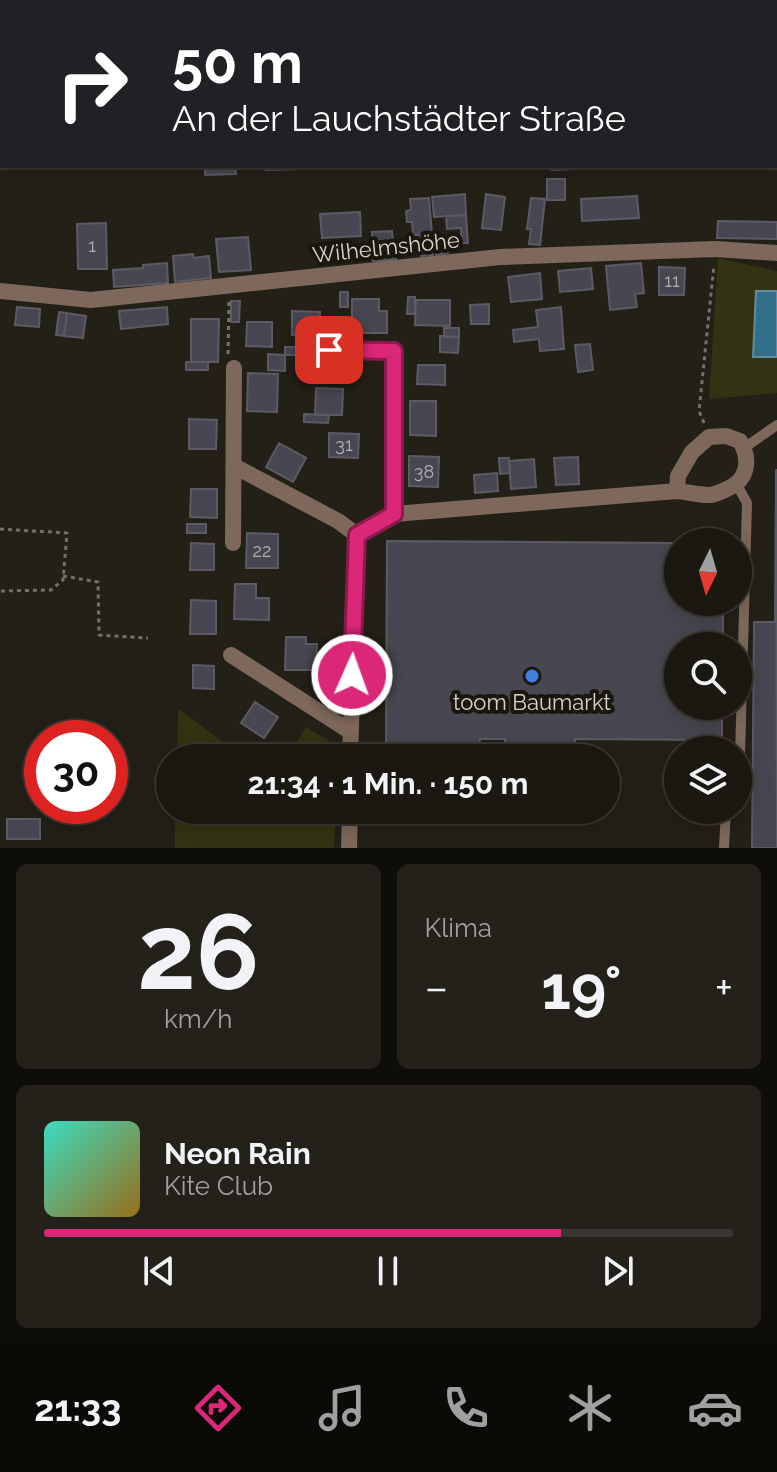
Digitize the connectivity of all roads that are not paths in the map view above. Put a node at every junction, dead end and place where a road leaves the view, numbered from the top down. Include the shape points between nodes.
1 (777, 253) edge
2 (0, 291) edge
3 (329, 350) dead end
4 (234, 368) road end
5 (777, 425) edge
6 (744, 448) junction
7 (234, 466) junction
8 (737, 485) junction
9 (677, 491) junction
10 (394, 514) junction
11 (357, 535) junction
12 (233, 543) dead end
13 (231, 655) dead end
14 (351, 732) junction
15 (741, 736) edge
16 (351, 744) edge
17 (350, 824) edge
18 (725, 824) edge
19 (349, 848) edge
20 (724, 848) edge

1 - 2 street, Wilhelmshöhe via 715,249 500,257 91,300
3 - 10 street via 394,351
4 - 7 street
5 - 6 lane
6 - 8 street via 747,468
6 - 9 street via 726,436 709,437 692,452 678,476
7 - 11 street
7 - 12 street
8 - 9 street via 712,496
8 - 15 lane via 747,503
9 - 10 street
10 - 11 street
11 - 14 street
13 - 14 street
14 - 16 street
17 - 19 street
18 - 20 lane

